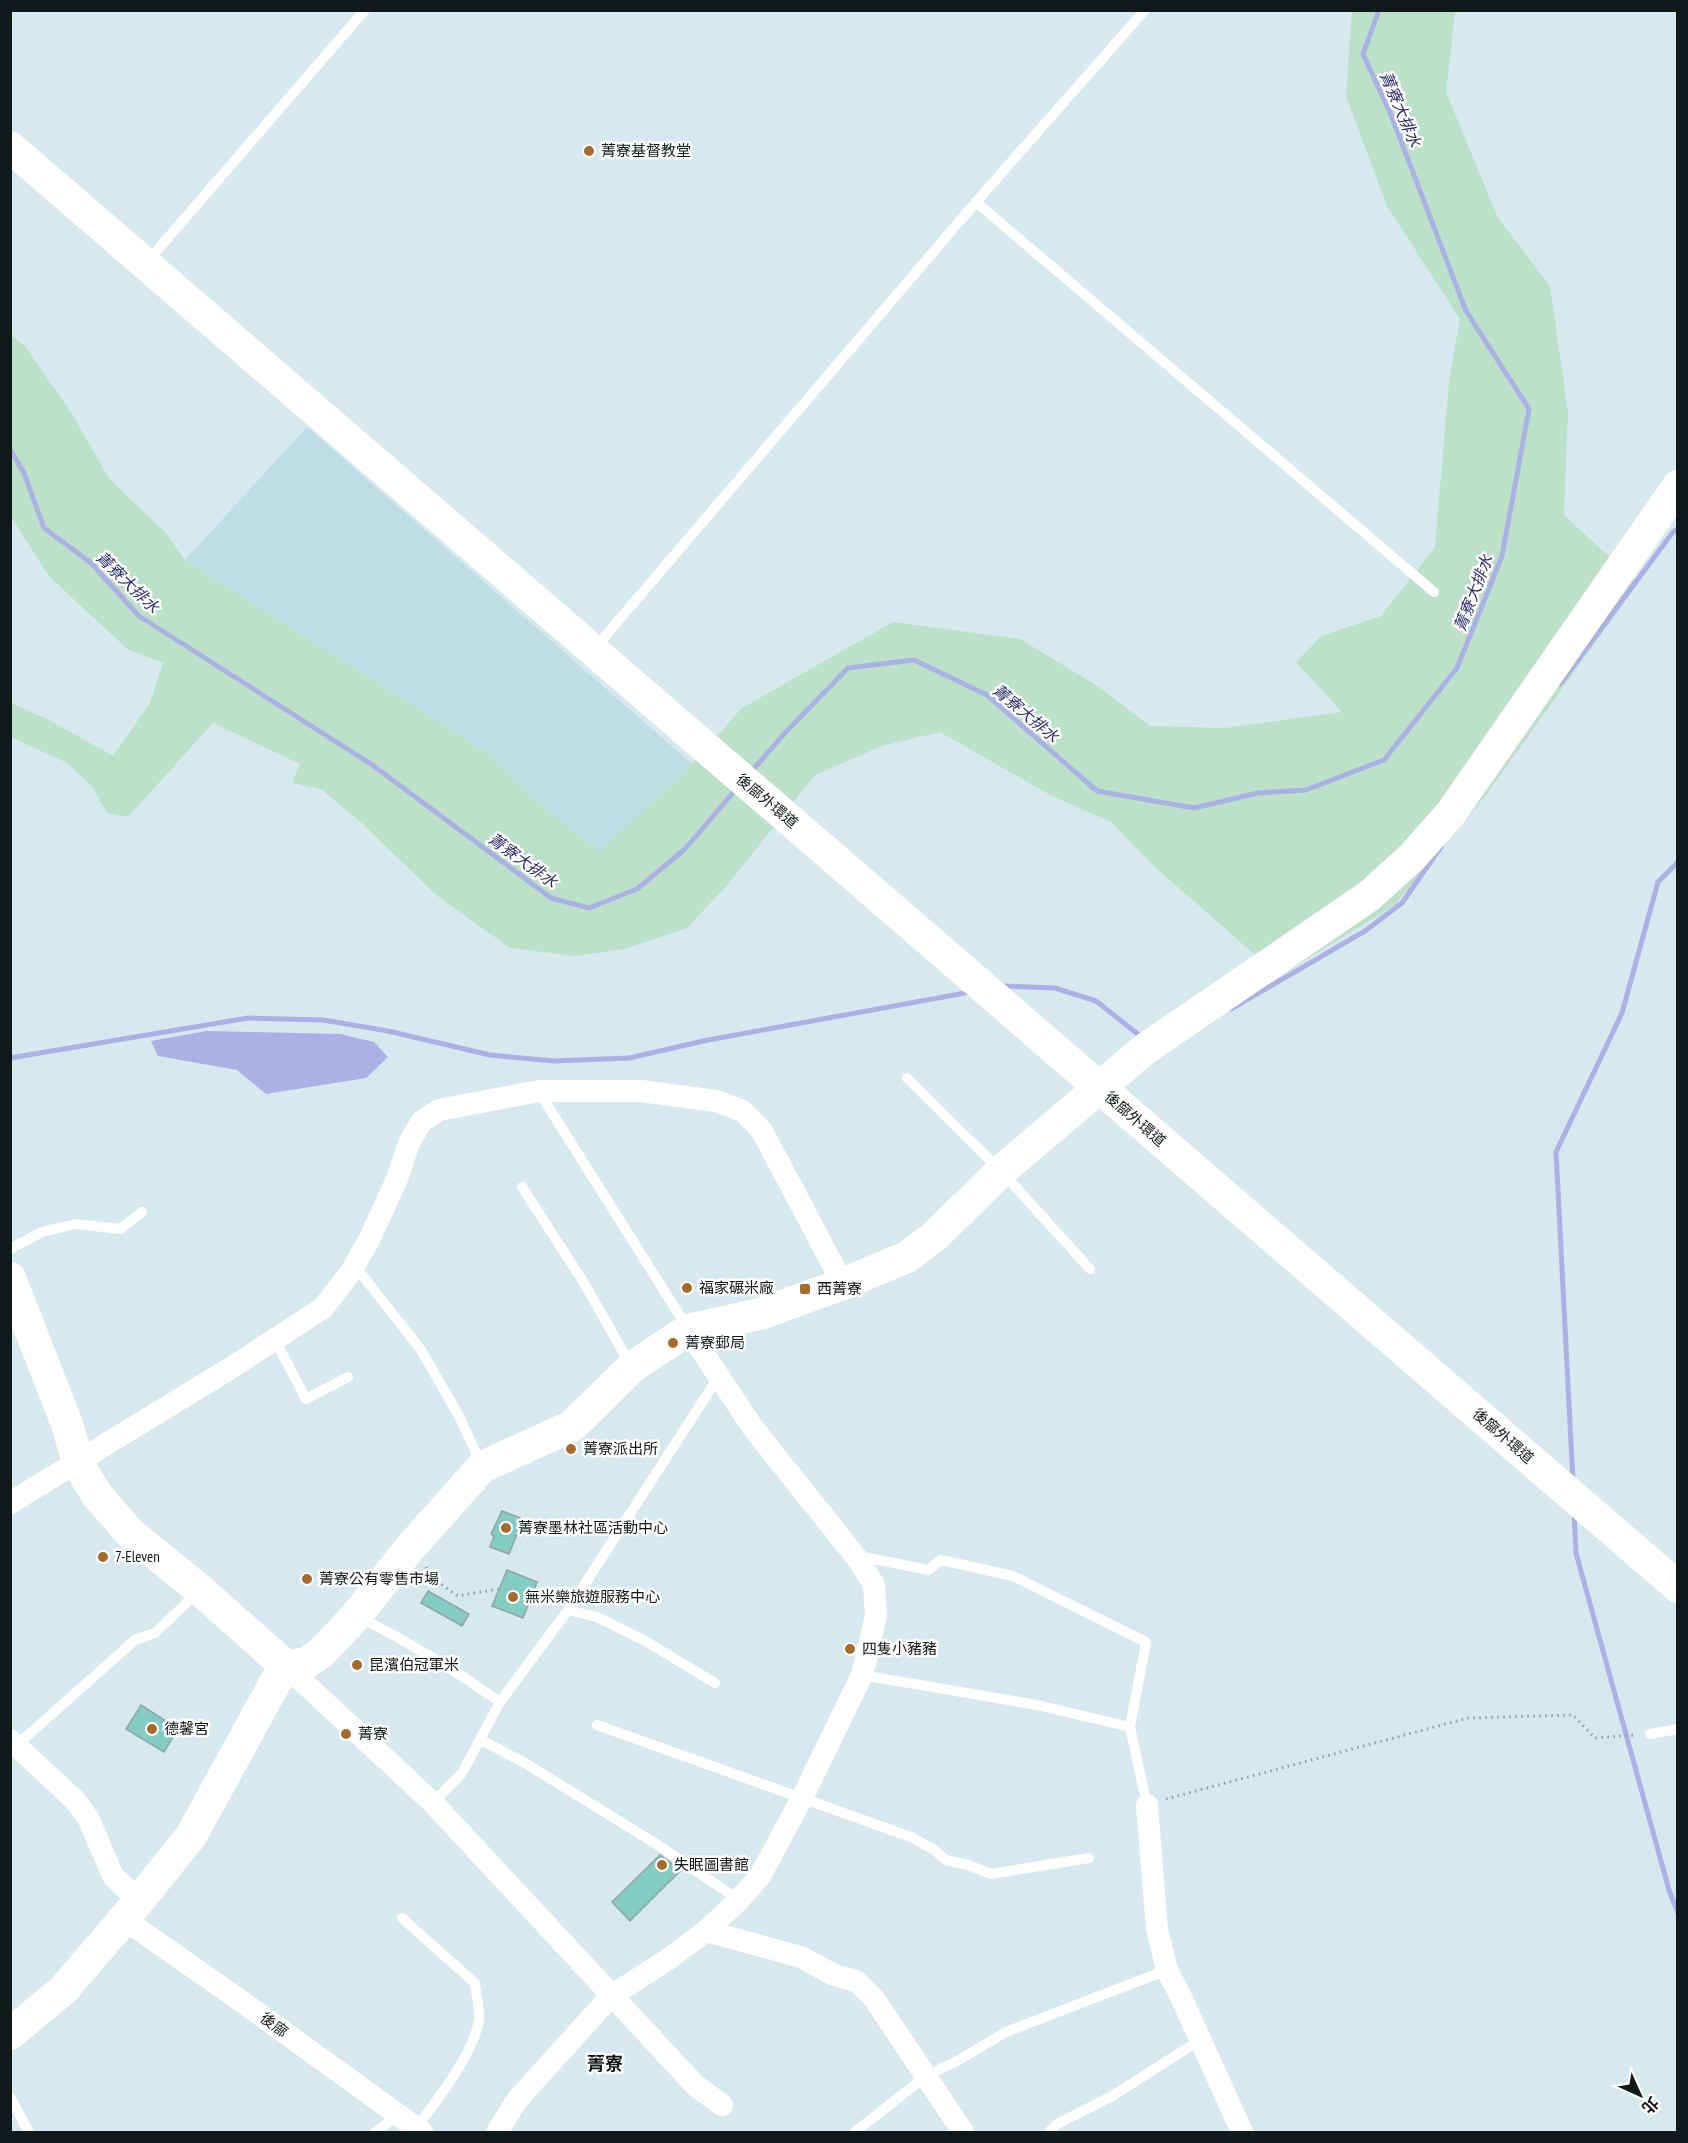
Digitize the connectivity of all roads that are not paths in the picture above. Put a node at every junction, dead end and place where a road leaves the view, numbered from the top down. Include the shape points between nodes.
1 (365, 10) edge
2 (1145, 10) edge
3 (10, 147) edge
4 (976, 202) junction
5 (144, 264) junction
6 (1677, 486) edge
7 (1434, 592) dead end
8 (593, 650) junction
9 (907, 1078) dead end
10 (1097, 1087) junction
11 (538, 1091) junction
12 (1001, 1171) junction
13 (522, 1187) dead end
14 (142, 1212) dead end
15 (10, 1250) edge
16 (1090, 1269) dead end
17 (352, 1270) junction
18 (10, 1278) edge
19 (843, 1284) junction
20 (688, 1330) junction
21 (275, 1340) junction
22 (632, 1367) junction
23 (719, 1376) junction
24 (348, 1377) dead end
25 (78, 1463) junction
26 (482, 1467) junction
27 (10, 1503) edge
28 (860, 1562) junction
29 (1677, 1587) edge
30 (200, 1590) junction
31 (568, 1610) junction
32 (356, 1616) junction
33 (287, 1667) junction
34 (862, 1675) junction
35 (715, 1683) dead end
36 (500, 1702) junction
37 (597, 1725) dead end
38 (1130, 1727) junction
39 (1677, 1729) edge
40 (1650, 1734) road end
41 (481, 1740) junction
42 (14, 1742) edge
43 (802, 1798) junction
44 (433, 1803) junction
45 (1147, 1805) joint
46 (1089, 1858) dead end
47 (739, 1900) junction
48 (131, 1910) junction
49 (402, 1918) dead end
50 (706, 1931) junction
51 (1167, 1970) junction
52 (611, 1996) junction
53 (10, 2034) edge
54 (1200, 2040) junction
55 (926, 2076) junction
56 (10, 2097) edge
57 (722, 2105) dead end
58 (412, 2125) edge
59 (28, 2133) edge
60 (375, 2133) edge
61 (497, 2133) edge
62 (855, 2133) edge
63 (963, 2133) edge
64 (1049, 2133) edge
65 (1242, 2133) edge

1 - 5 lane
2 - 4 lane
3 - 5 street, 後廍外環道
4 - 7 lane
4 - 8 lane
5 - 8 street, 後廍外環道
6 - 10 street via 1451,813 1412,857 1369,896 1144,1049
8 - 10 street, 後廍外環道
9 - 12 lane
10 - 12 street
10 - 29 street, 後廍外環道
11 - 17 street via 439,1110 422,1121
11 - 19 street via 641,1091 716,1101 743,1111 762,1131
11 - 20 lane
12 - 16 lane
12 - 19 street via 936,1235 907,1257
13 - 22 lane via 585,1283
14 - 15 lane via 120,1229 76,1224 42,1232
17 - 21 street via 323,1308
17 - 26 lane via 363,1276 421,1350 459,1416
18 - 25 street
19 - 20 street via 763,1313
20 - 22 street
20 - 23 street
21 - 24 lane via 306,1399
21 - 25 street
22 - 26 street via 572,1426
23 - 28 street via 772,1454
23 - 31 lane
25 - 27 street
25 - 30 street via 96,1494 130,1533
26 - 32 street
28 - 34 street via 874,1585 876,1616
28 - 38 lane via 869,1558 928,1570 941,1560 1013,1576 1146,1642
30 - 33 street
30 - 42 lane via 155,1633 135,1640
31 - 35 lane via 597,1617
31 - 36 lane
32 - 33 street via 321,1653 306,1663
32 - 36 lane via 460,1674
33 - 44 street
33 - 48 street via 190,1836
34 - 38 lane via 1037,1705
34 - 43 street
36 - 41 lane
37 - 43 lane
38 - 45 lane
39 - 40 lane
41 - 44 lane via 462,1773
41 - 47 lane via 658,1845
42 - 48 street, 後廍 via 89,1820
43 - 46 lane via 911,1837 946,1860 991,1874
43 - 47 street via 760,1875
44 - 52 street
45 - 51 street via 1157,1929
47 - 50 street
48 - 53 street via 63,1989
48 - 58 street, 後廍 via 241,2001
49 - 58 lane via 475,1983 479,2019 472,2042 442,2096
50 - 52 street
50 - 55 street via 801,1957 856,1981 874,2000
51 - 54 street
51 - 55 lane via 1006,2032
52 - 57 street via 696,2086
52 - 61 street via 517,2100
54 - 64 lane via 1114,2095 1057,2124
54 - 65 street
55 - 62 lane
55 - 63 street
56 - 59 lane
58 - 60 lane

